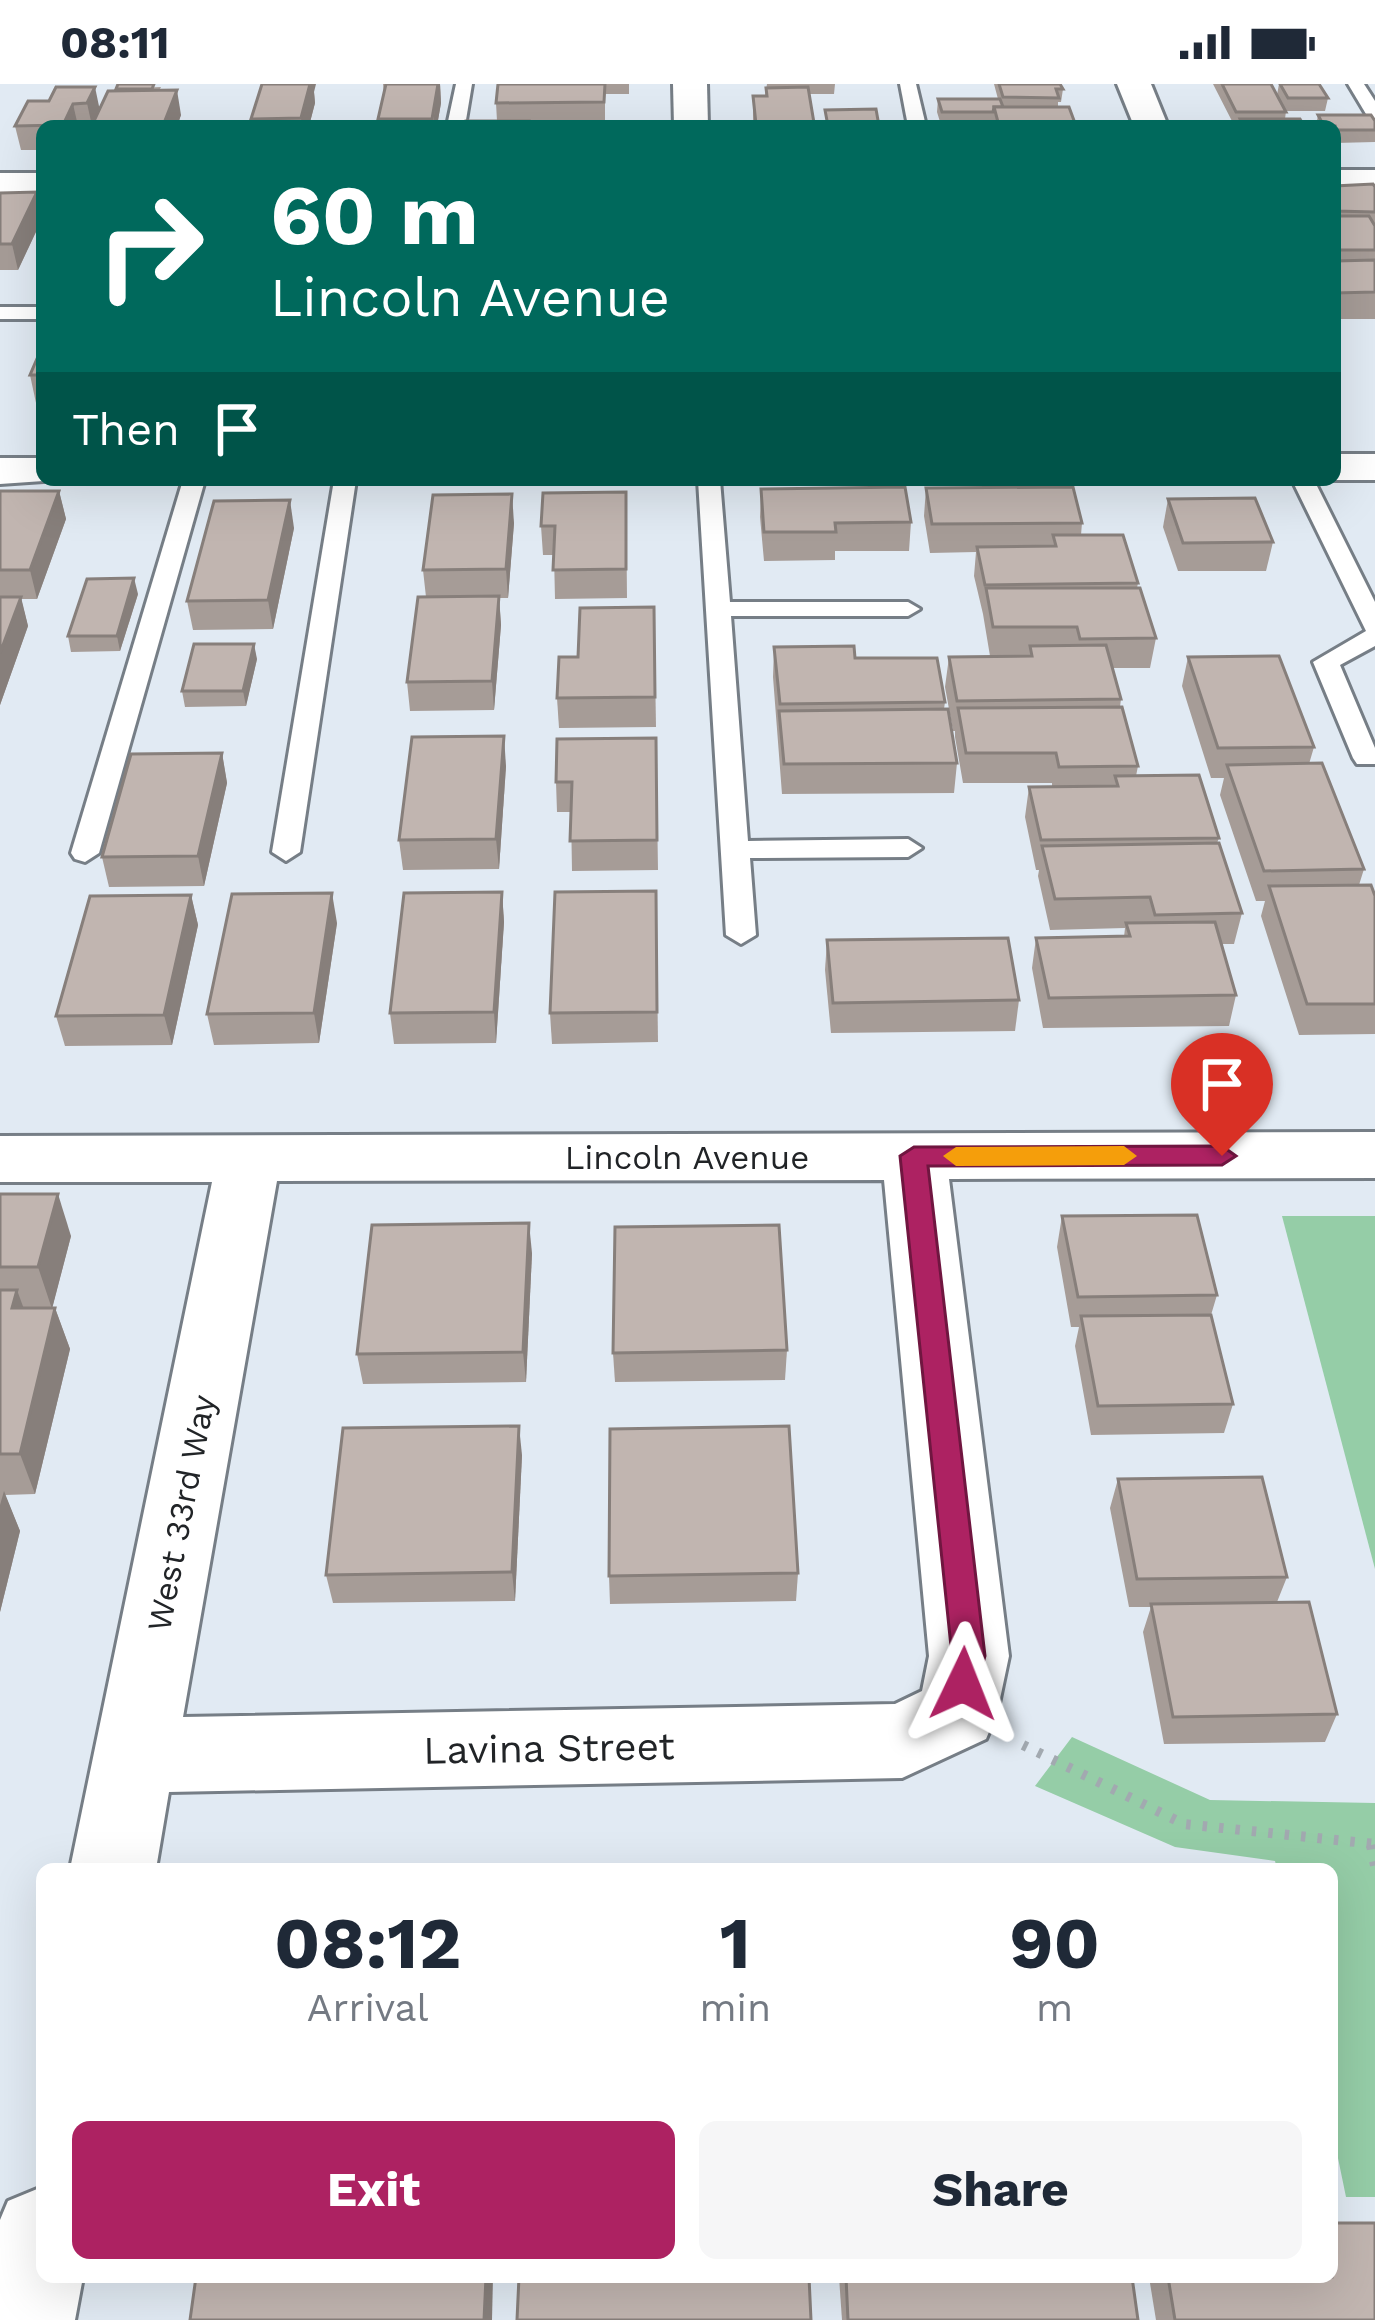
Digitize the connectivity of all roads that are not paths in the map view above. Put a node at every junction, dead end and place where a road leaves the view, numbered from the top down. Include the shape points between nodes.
1 (464, 84) edge
2 (690, 84) edge
3 (908, 84) edge
4 (1134, 84) edge
5 (1357, 84) edge
6 (1375, 115) edge
7 (457, 120) edge
8 (691, 120) edge
9 (915, 120) edge
10 (1149, 120) edge
11 (1341, 181) edge
12 (1375, 181) edge
13 (0, 184) edge
14 (36, 184) edge
15 (0, 313) edge
16 (36, 313) edge
17 (1341, 467) edge
18 (1375, 467) edge
19 (36, 471) edge
20 (0, 472) edge
21 (192, 486) edge
22 (344, 486) edge
23 (710, 486) edge
24 (1306, 486) edge
25 (721, 609) junction
26 (908, 609) dead end
27 (1375, 627) edge
28 (1375, 636) edge
29 (1366, 758) dead end
30 (908, 848) dead end
31 (734, 850) junction
32 (286, 852) dead end
33 (85, 853) dead end
34 (741, 934) dead end
35 (914, 1156) junction
36 (1375, 1156) edge
37 (249, 1157) junction
38 (0, 1159) edge
39 (135, 1755) junction
40 (113, 1863) edge
41 (36, 2267) edge
42 (26, 2320) edge

1 - 7 lane
2 - 8 street
3 - 9 lane
4 - 10 street
5 - 6 lane
11 - 12 street
13 - 14 street
15 - 16 lane
17 - 18 street
19 - 20 street
21 - 33 lane
22 - 32 lane
23 - 25 lane
24 - 27 lane
25 - 26 lane
25 - 31 lane
28 - 29 lane via 1326,662
30 - 31 lane
31 - 34 lane
35 - 36 street, Lincoln Avenue
35 - 37 street, Lincoln Avenue
35 - 39 street, Lavina Street via 969,1656 957,1713 902,1741
37 - 38 street, Lincoln Avenue
37 - 39 street, West 33rd Way
39 - 40 street, West 33rd Way
41 - 42 street

